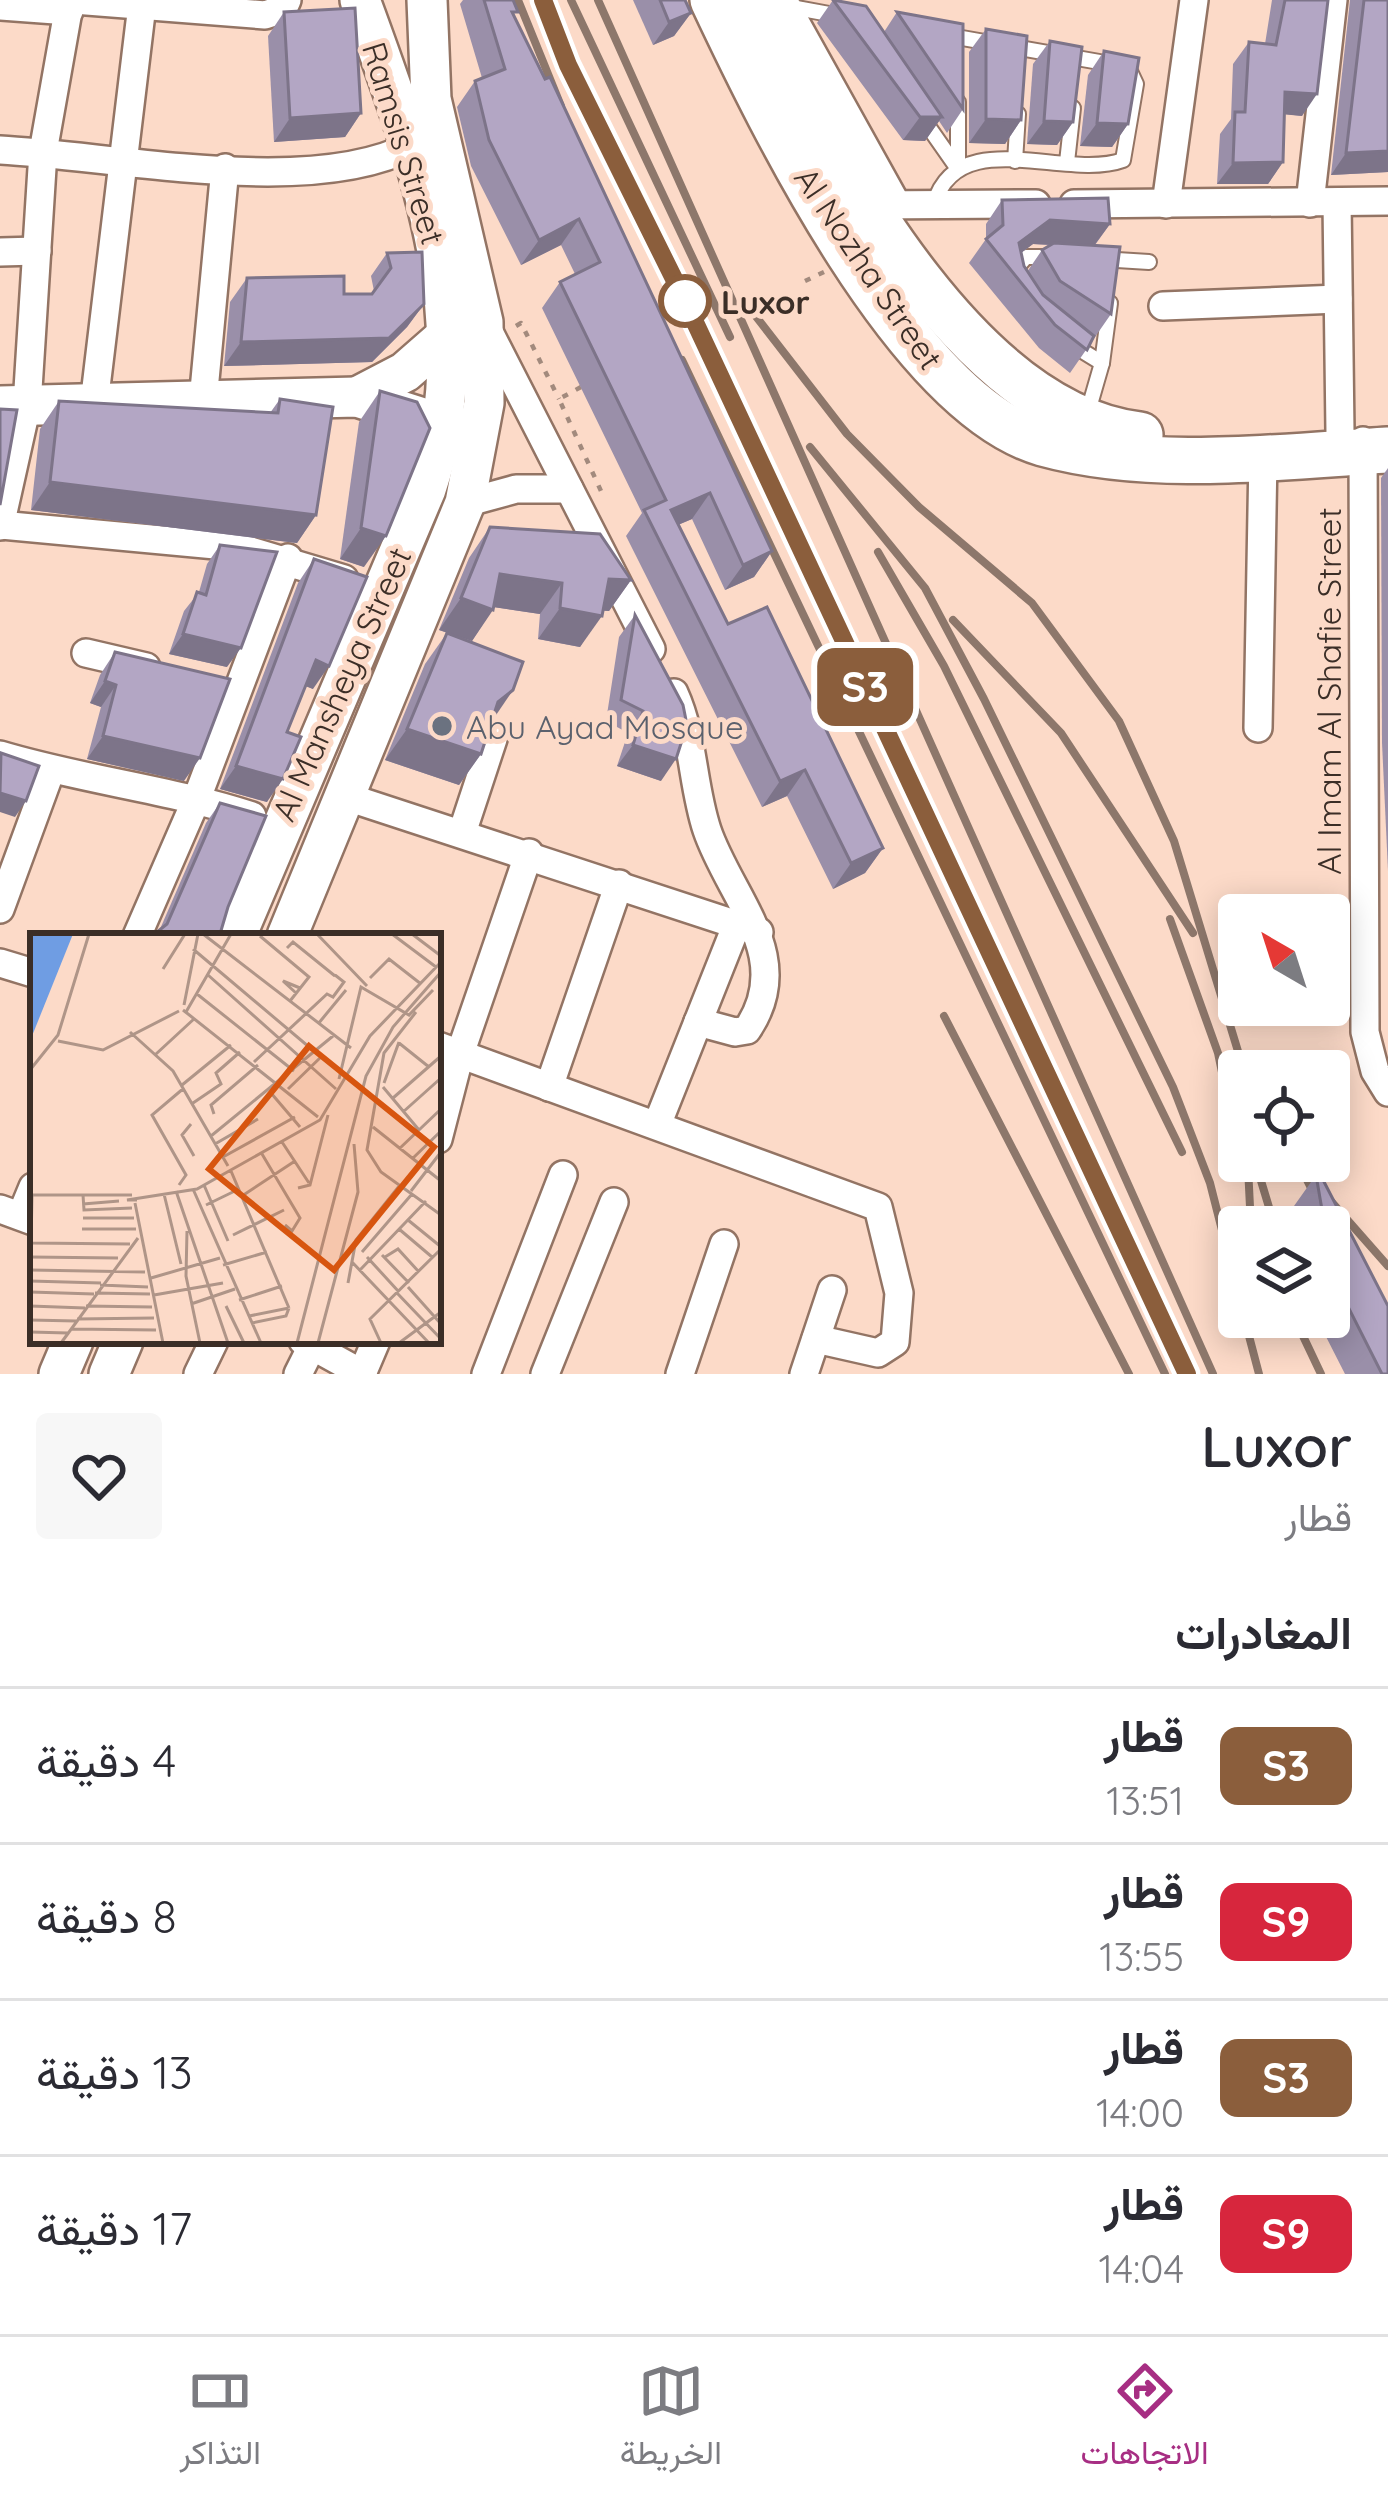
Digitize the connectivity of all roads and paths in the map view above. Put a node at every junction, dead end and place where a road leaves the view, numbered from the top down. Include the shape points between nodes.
1 (287, 0) edge
2 (360, 0) edge
3 (427, 0) edge
4 (713, 0) edge
5 (1194, 0) edge
6 (1333, 0) edge
7 (768, 1) edge
8 (71, 4) edge
9 (142, 5) junction
10 (0, 6) edge
11 (854, 18) edge
12 (938, 33) edge
13 (958, 37) junction
14 (1023, 49) junction
15 (1078, 58) junction
16 (958, 59) edge
17 (1021, 71) edge
18 (1076, 79) edge
19 (958, 81) edge
20 (1019, 94) edge
21 (1074, 100) edge
22 (919, 112) edge
23 (412, 145) junction
24 (0, 150) edge
25 (43, 152) junction
26 (120, 159) junction
27 (1015, 161) junction
28 (1067, 162) junction
29 (225, 168) junction
30 (958, 169) junction
31 (1388, 201) edge
32 (1323, 202) junction
33 (1166, 204) junction
34 (883, 205) junction
35 (934, 205) junction
36 (1104, 241) edge
37 (37, 251) junction
38 (0, 252) edge
39 (1111, 260) junction
40 (1149, 262) dead end
41 (827, 271) dead end
42 (805, 281) dead end
43 (1022, 292) edge
44 (1338, 299) junction
45 (1163, 306) dead end
46 (488, 330) junction
47 (1056, 332) edge
48 (445, 337) junction
49 (986, 352) junction
50 (1102, 363) junction
51 (597, 380) edge
52 (956, 392) junction
53 (357, 397) junction
54 (559, 399) junction
55 (203, 401) junction
56 (94, 404) junction
57 (13, 405) edge
58 (442, 431) junction
59 (1081, 435) junction
60 (1368, 438) edge
61 (1263, 457) junction
62 (569, 489) junction
63 (465, 503) junction
64 (0, 526) edge
65 (594, 537) junction
66 (288, 558) junction
67 (382, 593) junction
68 (86, 653) dead end
69 (172, 674) edge
70 (1258, 728) dead end
71 (493, 739) edge
72 (0, 755) edge
73 (51, 770) junction
74 (344, 796) junction
75 (197, 798) junction
76 (280, 825) junction
77 (462, 832) junction
78 (529, 854) junction
79 (619, 884) junction
80 (0, 910) edge
81 (748, 928) junction
82 (138, 933) edge
83 (237, 933) edge
84 (288, 933) edge
85 (0, 963) edge
86 (30, 972) edge
87 (698, 1022) junction
88 (449, 1050) edge
89 (550, 1087) junction
90 (1387, 1088) edge
91 (441, 1115) edge
92 (657, 1125) junction
93 (563, 1175) dead end
94 (614, 1202) dead end
95 (724, 1244) dead end
96 (832, 1290) dead end
97 (816, 1339) junction
98 (73, 1344) edge
99 (122, 1344) edge
100 (213, 1344) edge
101 (307, 1344) edge
102 (309, 1344) edge
103 (375, 1344) edge
104 (59, 1374) edge
105 (110, 1374) edge
106 (198, 1374) edge
107 (298, 1374) edge
108 (363, 1374) edge
109 (486, 1374) edge
110 (545, 1374) edge
111 (680, 1374) edge
112 (804, 1374) edge

1 - 9 street via 265,15
2 - 23 main road, Ramsis Street
3 - 46 main road, Al Mansheya Street via 431,99
4 - 52 main road, Al Nozha Street via 806,179 910,338
5 - 33 street
6 - 32 street, Al Imam Al Shafie Street
7 - 11 lane
7 - 34 main road, Al Nozha Street
8 - 9 street
8 - 10 street
8 - 25 street
9 - 26 street
12 - 13 lane
13 - 14 lane
13 - 16 lane
14 - 15 lane
14 - 17 lane
15 - 18 lane
15 - 28 lane via 1128,68 1136,84 1123,160
19 - 30 lane
20 - 27 lane
21 - 28 lane
22 - 30 lane
23 - 29 street via 343,171
23 - 48 main road, Ramsis Street via 437,240
24 - 25 street
25 - 26 street
25 - 37 street
26 - 29 street
26 - 56 street
27 - 28 lane
27 - 30 lane
29 - 55 street
30 - 35 lane
31 - 32 street
32 - 33 street
32 - 44 street, Al Imam Al Shafie Street
33 - 35 street via 1102,213
34 - 35 street
34 - 49 main road, Al Nozha Street via 943,307
36 - 39 lane
37 - 38 street
37 - 57 street
39 - 40 lane
39 - 43 lane via 1026,257 1013,269
39 - 50 lane
41 - 42 path
44 - 45 street
44 - 60 street, Al Imam Al Shafie Street
46 - 54 path via 521,323
46 - 62 street
46 - 63 main road, Al Mansheya Street
47 - 50 lane
48 - 53 main road via 405,372
48 - 58 main road, Ramsis Street
49 - 52 main road
49 - 59 main road, Al Nozha Street
50 - 59 lane
51 - 54 path
52 - 59 main road, Al Nozha Street via 1012,431
53 - 55 main road
53 - 58 main road via 390,403
54 - 65 path via 617,525
55 - 56 main road
56 - 57 main road
57 - 64 street
58 - 67 main road, Al Mansheya Street
59 - 60 main road, Al Nozha Street
59 - 61 main road, Al Nozha Street via 1171,458
60 - 61 main road, Al Nozha Street
60 - 90 street, Al Imam Al Shafie Street via 1365,1032
61 - 70 street
62 - 63 street via 516,489
62 - 65 street
63 - 74 main road, Al Mansheya Street
64 - 66 street
65 - 81 street via 686,721 708,832
66 - 67 street
66 - 75 street via 226,686
67 - 76 main road, Al Mansheya Street
68 - 69 street
71 - 77 street
72 - 73 street
73 - 75 street
73 - 80 street
74 - 77 street
74 - 84 main road, Al Mansheya Street
75 - 76 street
75 - 82 street
76 - 83 main road, Al Mansheya Street
77 - 78 street
78 - 79 street
78 - 88 street
79 - 81 street
79 - 89 street
81 - 87 street
81 - 87 street via 765,980 751,1025 741,1033
85 - 86 street
87 - 92 street
88 - 89 street
88 - 91 street
89 - 92 street
92 - 97 street via 872,1203 885,1219 899,1293 895,1342 878,1353
93 - 109 street
94 - 110 street
95 - 111 street
96 - 97 street
97 - 112 street
98 - 104 main road
99 - 105 main road
100 - 106 street
101 - 107 street
102 - 108 street
103 - 108 street

